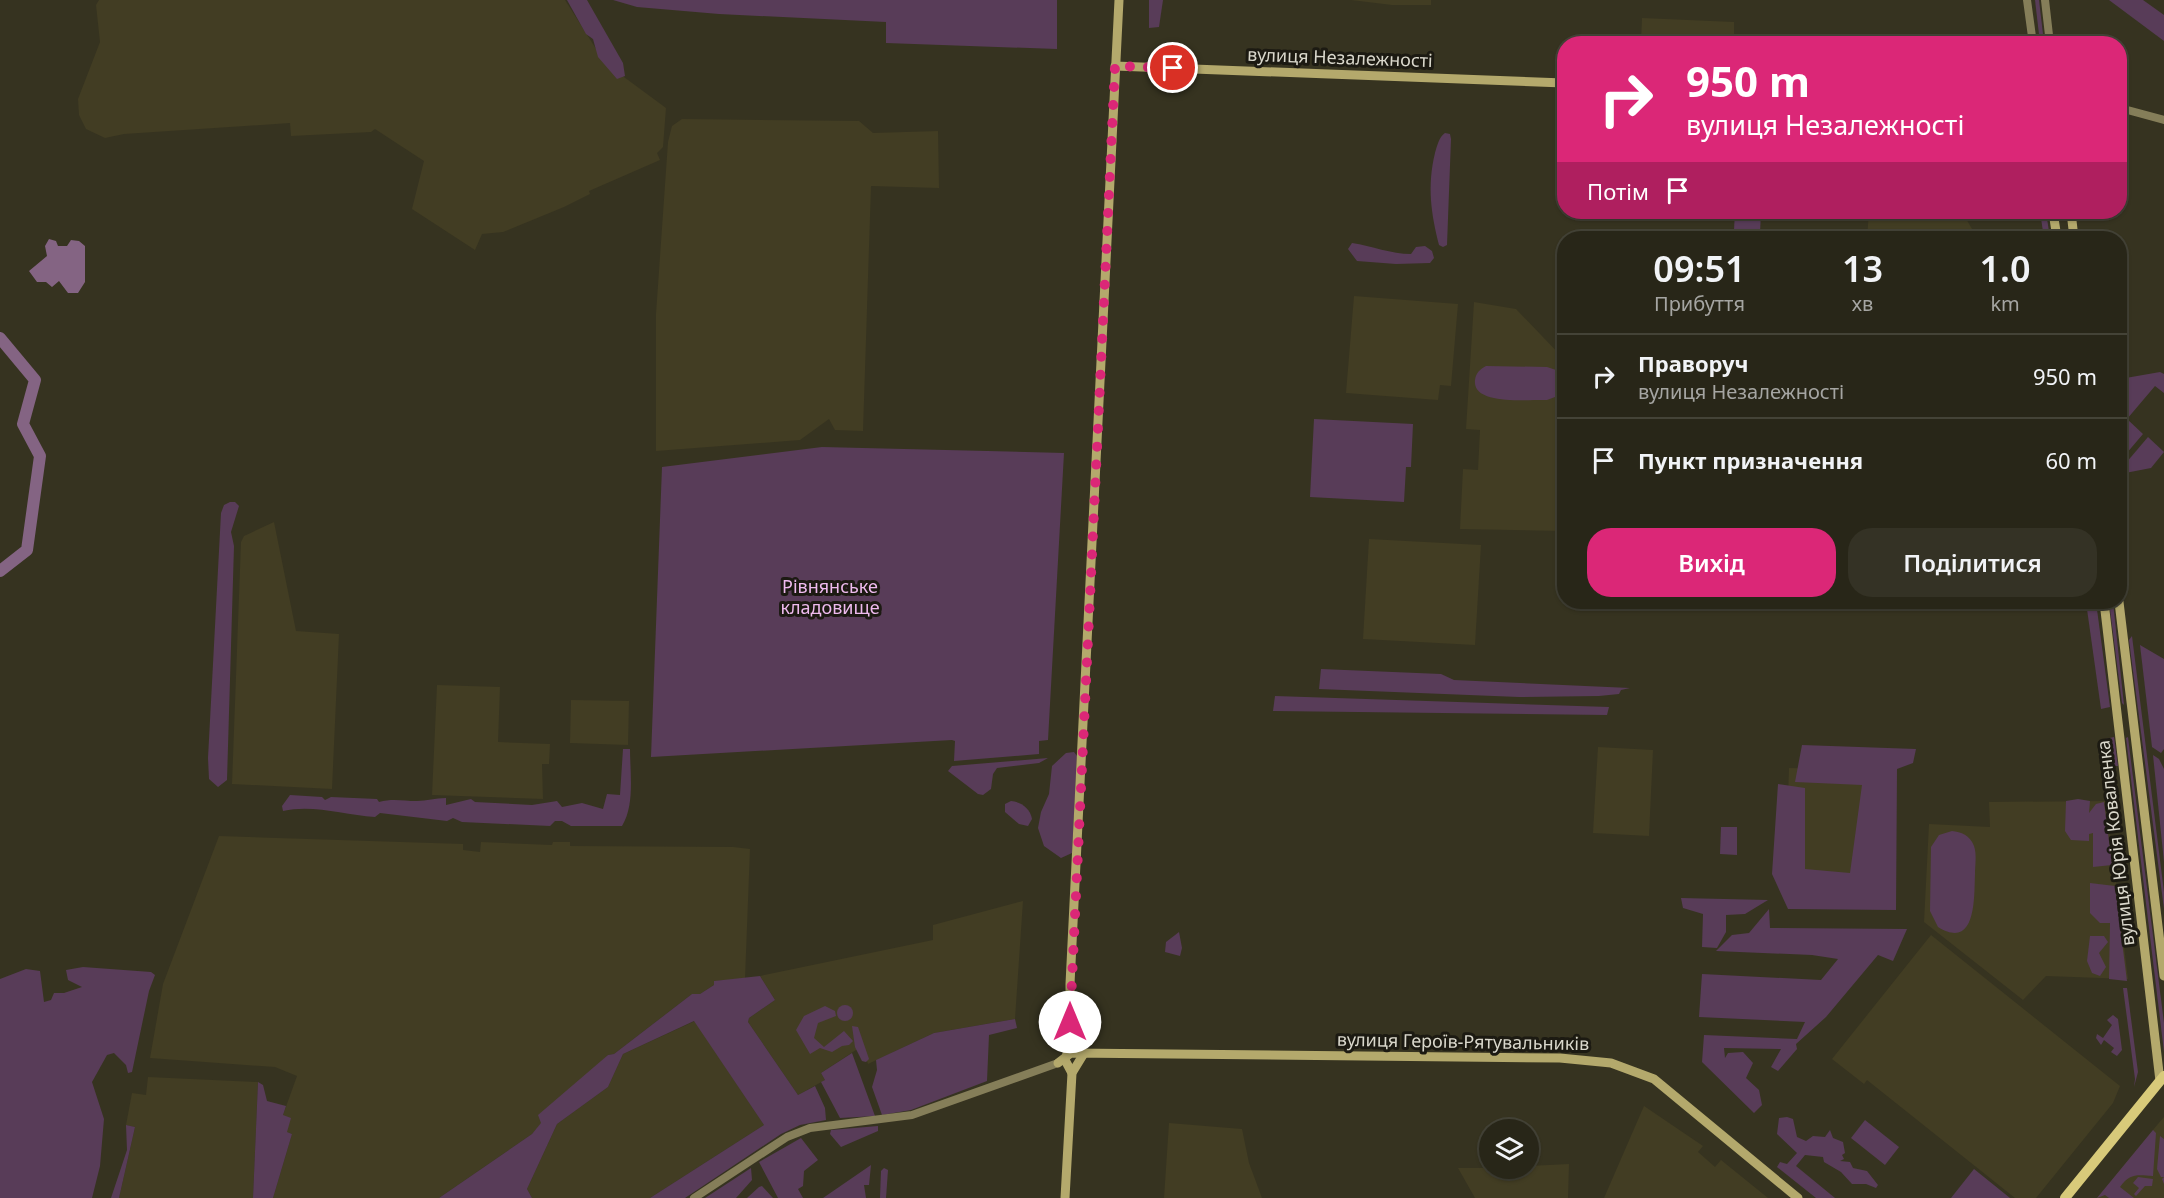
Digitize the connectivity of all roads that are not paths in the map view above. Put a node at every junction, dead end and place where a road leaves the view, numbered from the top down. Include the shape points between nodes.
1 (1119, 0) edge
2 (2027, 0) edge
3 (2045, 0) edge
4 (2031, 36) edge
5 (2049, 36) edge
6 (1115, 66) junction
7 (1557, 83) edge
8 (2127, 110) edge
9 (2164, 120) edge
10 (2105, 609) edge
11 (2120, 609) edge
12 (2164, 976) edge
13 (1071, 1061) junction
14 (2162, 1078) edge
15 (694, 1198) edge
16 (1065, 1198) edge
17 (1798, 1198) edge
18 (2065, 1198) edge

1 - 6 main road
2 - 4 street
3 - 5 street
6 - 7 main road, вулиця Незалежності
6 - 13 main road via 1071,973
8 - 9 street
10 - 14 main road, вулиця Юрія Коваленка
11 - 12 main road, вулиця Юрія Коваленка
13 - 15 street, вулиця Героїв-Рятувальників via 912,1114 810,1128 771,1147
13 - 16 main road
13 - 17 main road, вулиця Героїв-Рятувальників via 1560,1058 1611,1063 1659,1083
14 - 18 main road

